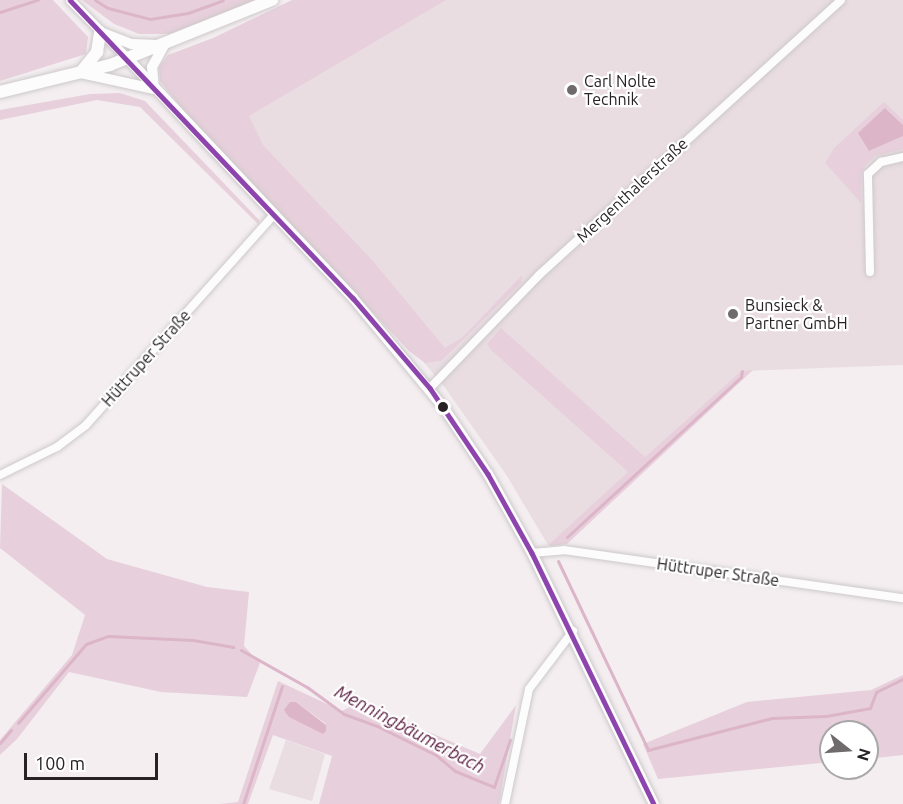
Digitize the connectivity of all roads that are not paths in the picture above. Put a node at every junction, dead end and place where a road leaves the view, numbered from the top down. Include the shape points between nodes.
1 (70, 0) edge
2 (272, 0) edge
3 (841, 0) edge
4 (100, 32) junction
5 (164, 45) junction
6 (128, 59) junction
7 (80, 73) junction
8 (154, 89) junction
9 (0, 92) edge
10 (903, 157) edge
11 (273, 216) junction
12 (870, 272) dead end
13 (430, 388) junction
14 (0, 476) edge
15 (532, 553) junction
16 (903, 598) edge
17 (573, 631) junction
18 (505, 804) edge
19 (654, 804) edge

1 - 4 street
2 - 5 main road
3 - 13 street, Mergenthalerstraße via 539,275
4 - 5 main road via 132,44
4 - 6 street
4 - 7 main road via 98,52
5 - 6 main road
5 - 8 main road via 152,67
6 - 7 main road
6 - 8 main road
7 - 8 main road
7 - 9 main road
8 - 11 main road
10 - 12 street via 881,162 868,174
11 - 13 main road via 353,298
11 - 14 street, Hüttruper Straße via 86,426 57,447
13 - 15 main road via 488,474
15 - 16 street, Hüttruper Straße via 564,550
15 - 17 main road
17 - 18 street via 529,689
17 - 19 main road

